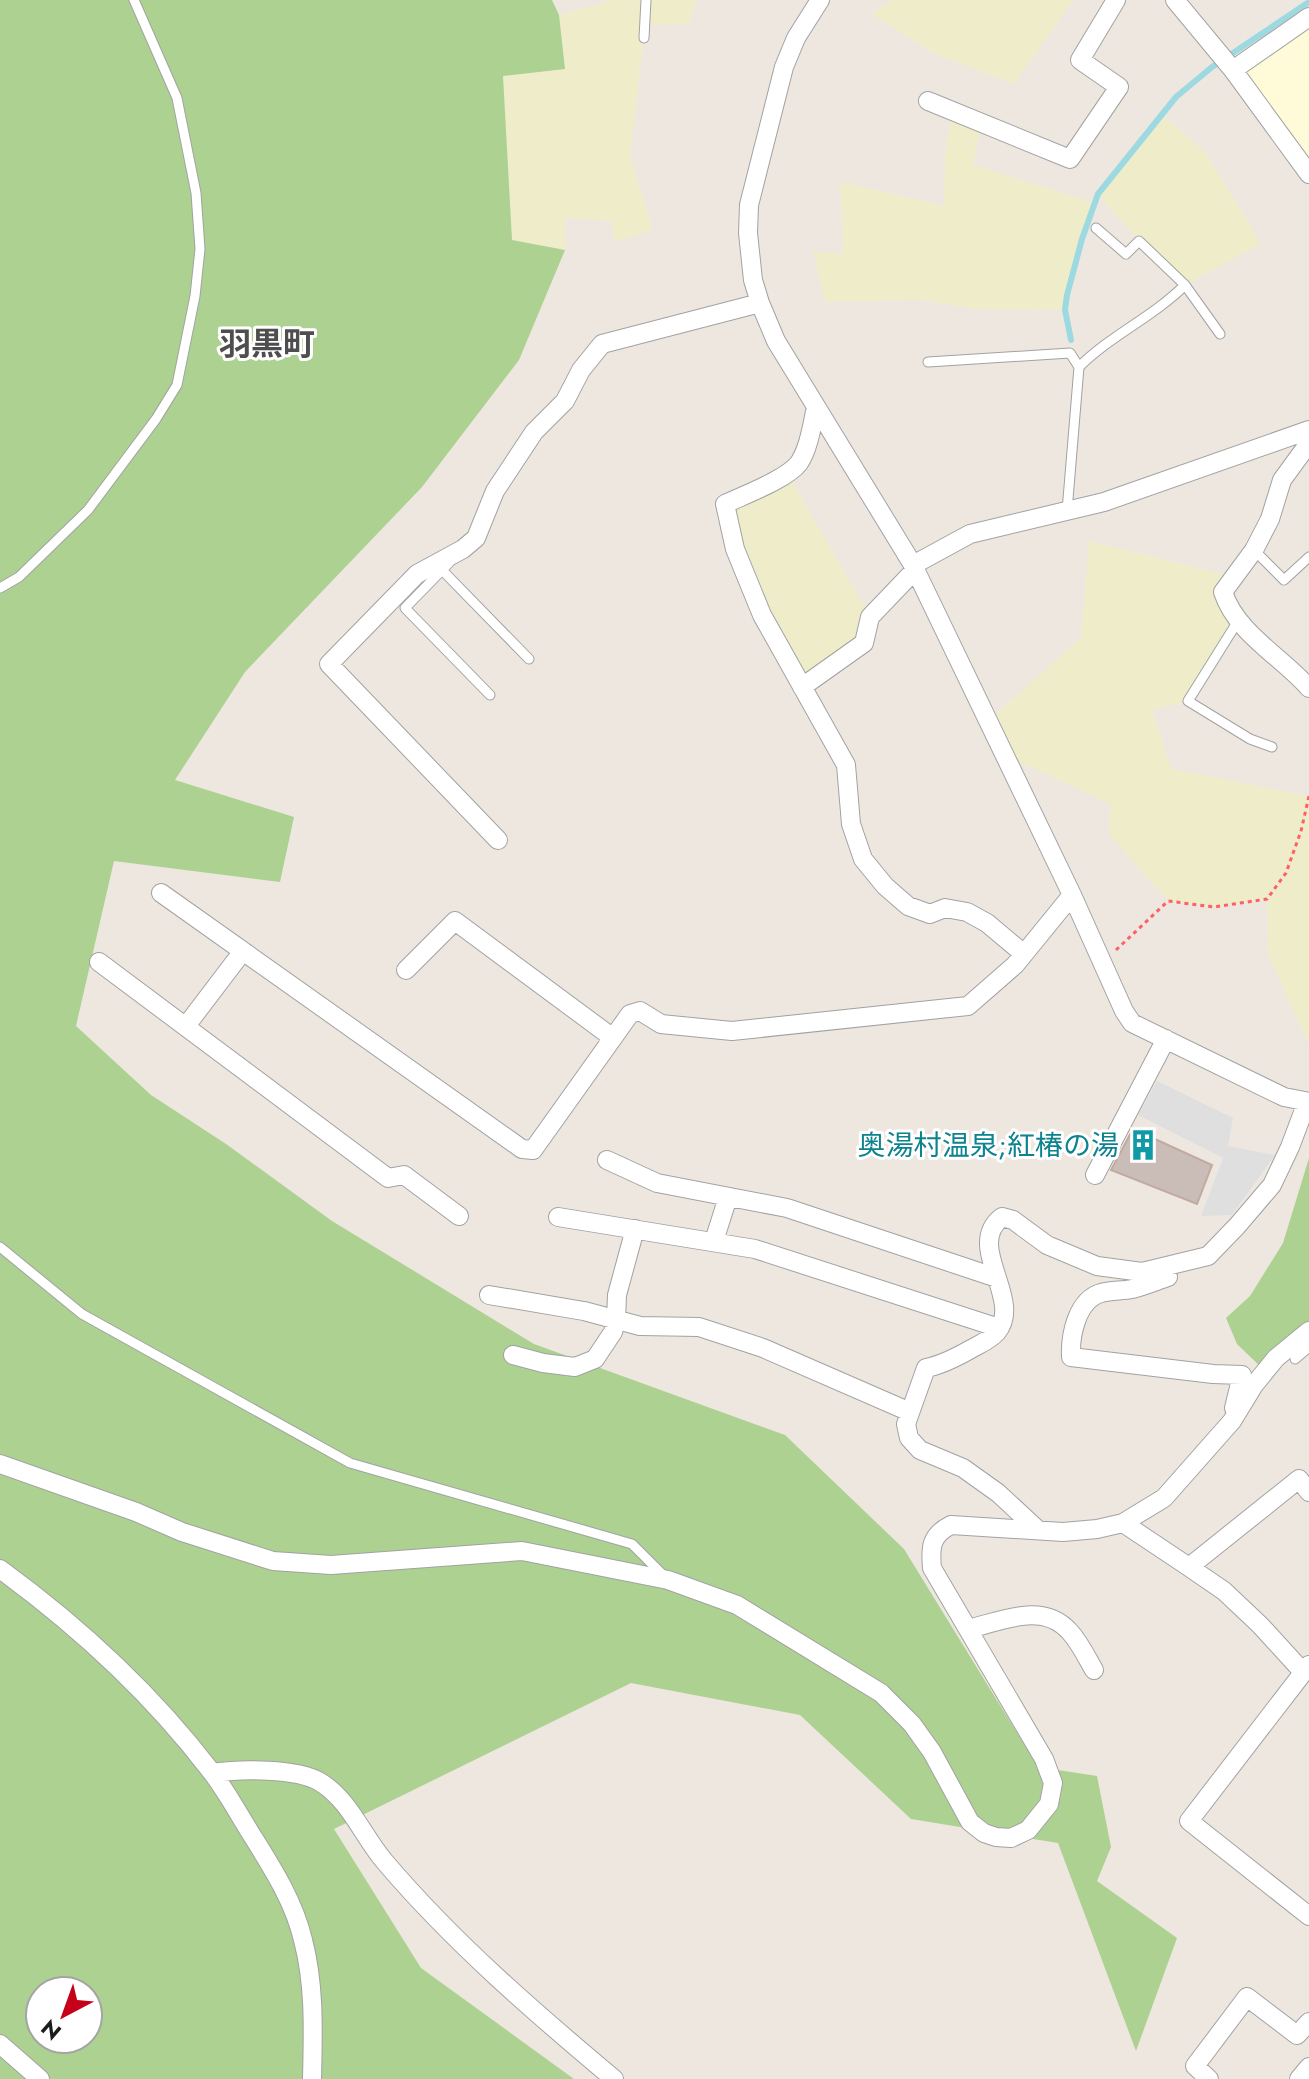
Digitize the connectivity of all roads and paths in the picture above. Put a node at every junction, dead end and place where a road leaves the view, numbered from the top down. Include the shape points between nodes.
1 (134, 0) edge
2 (646, 0) edge
3 (820, 0) edge
4 (1116, 0) edge
5 (1175, 0) edge
6 (1309, 17) edge
7 (644, 38) dead end
8 (1233, 70) junction
9 (928, 101) dead end
10 (1309, 174) edge
11 (1096, 228) dead end
12 (1185, 285) junction
13 (760, 303) junction
14 (1220, 334) dead end
15 (928, 362) dead end
16 (1079, 367) junction
17 (816, 407) junction
18 (1309, 430) edge
19 (1309, 443) edge
20 (1067, 511) junction
21 (463, 549) junction
22 (1254, 550) junction
23 (1309, 557) edge
24 (914, 567) junction
25 (442, 570) junction
26 (0, 588) edge
27 (1238, 621) junction
28 (529, 659) dead end
29 (802, 687) junction
30 (1309, 688) edge
31 (490, 695) dead end
32 (1272, 747) dead end
33 (1309, 796) edge
34 (498, 840) dead end
35 (161, 893) dead end
36 (1072, 895) junction
37 (243, 951) junction
38 (1024, 954) junction
39 (99, 962) dead end
40 (1101, 963) junction
41 (406, 970) dead end
42 (186, 1026) junction
43 (613, 1038) junction
44 (1166, 1039) junction
45 (1308, 1102) edge
46 (607, 1160) dead end
47 (1095, 1175) dead end
48 (728, 1197) junction
49 (459, 1216) dead end
50 (558, 1217) dead end
51 (635, 1229) junction
52 (714, 1241) junction
53 (0, 1247) edge
54 (1208, 1256) junction
55 (997, 1278) junction
56 (489, 1295) dead end
57 (616, 1320) junction
58 (999, 1328) junction
59 (1309, 1331) edge
60 (1309, 1347) edge
61 (513, 1355) dead end
62 (1295, 1359) dead end
63 (910, 1412) junction
64 (1232, 1421) junction
65 (0, 1464) edge
66 (1306, 1481) edge
67 (1123, 1523) junction
68 (1038, 1530) junction
69 (1189, 1567) junction
70 (0, 1569) edge
71 (668, 1580) junction
72 (968, 1629) junction
73 (1306, 1669) edge
74 (1094, 1670) dead end
75 (213, 1773) junction
76 (1309, 1916) edge
77 (1305, 2034) edge
78 (0, 2044) edge
79 (1309, 2067) edge
80 (40, 2079) edge
81 (312, 2079) edge
82 (614, 2079) edge
83 (1209, 2079) edge
84 (1299, 2079) edge

1 - 26 lane via 177,98 196,193 200,249 177,385 88,510 19,577
2 - 7 lane
3 - 13 street via 784,67 749,205 753,280
4 - 9 street via 1080,60 1119,87 1070,159
5 - 8 street
6 - 8 street
8 - 10 street
11 - 12 lane via 1126,254 1139,241
12 - 14 lane
12 - 16 lane
13 - 17 street
13 - 21 street via 602,344 565,401 534,432 495,491 476,538
15 - 16 lane via 1070,353
16 - 20 lane
17 - 24 street
17 - 29 street via 798,464 725,504 735,549 762,615
18 - 20 street
19 - 22 street via 1282,480
20 - 24 street via 970,534
21 - 25 lane
21 - 34 street via 417,574 329,664
22 - 23 lane via 1284,580
22 - 27 street via 1223,592
24 - 29 street via 870,617 864,643
24 - 36 street
25 - 28 lane
25 - 31 lane via 405,608
27 - 30 street
27 - 32 lane via 1188,701
29 - 38 street via 846,765 851,824 863,859 885,886 908,906 930,914 945,908 967,912
33 - 40 path via 1286,873 1267,899 1214,907 1168,901
35 - 37 street
36 - 38 street
36 - 40 street
37 - 42 street
37 - 43 street via 522,1149 533,1150
38 - 43 street via 968,1006 732,1031 661,1024 640,1011 630,1014
39 - 42 street
40 - 44 street via 1132,1023
41 - 43 street via 455,921
42 - 49 street via 388,1178 404,1175
44 - 45 street via 1284,1097
44 - 47 street
45 - 54 street via 1272,1185
46 - 48 street via 657,1183
48 - 52 street
48 - 55 street via 787,1208
50 - 51 street
51 - 52 street
51 - 57 street via 617,1295
52 - 58 street via 755,1249
53 - 71 lane via 82,1314 350,1463 632,1544
54 - 55 street via 1142,1272 1097,1266 1047,1245 1002,1217 990,1234
54 - 64 street via 1194,1269 1098,1293 1074,1325 1071,1357 1242,1375
55 - 58 street via 1005,1304
56 - 57 street
57 - 61 street via 595,1359 575,1367
57 - 63 street via 699,1327 763,1348
58 - 63 street via 987,1341 926,1368
59 - 64 street via 1276,1358
60 - 62 lane
63 - 68 street via 909,1438 920,1450 963,1468
64 - 67 street via 1164,1498
65 - 71 street via 273,1561 331,1565 522,1551
66 - 69 street
67 - 68 street
67 - 69 street
68 - 72 street via 951,1525 939,1531 930,1546 932,1568
69 - 73 street via 1224,1591
70 - 75 street via 47,1603 141,1689
71 - 72 street via 737,1605 881,1693 932,1752 970,1822 984,1833 1011,1838 1039,1819 1053,1783
72 - 74 street via 1032,1614 1047,1616 1071,1632
73 - 76 street via 1189,1821
75 - 81 street via 280,1880 303,1937 311,1977
75 - 82 street via 279,1772 318,1781 338,1795 384,1861 449,1930
77 - 83 street via 1247,1997 1195,2066
78 - 80 street
79 - 84 street

